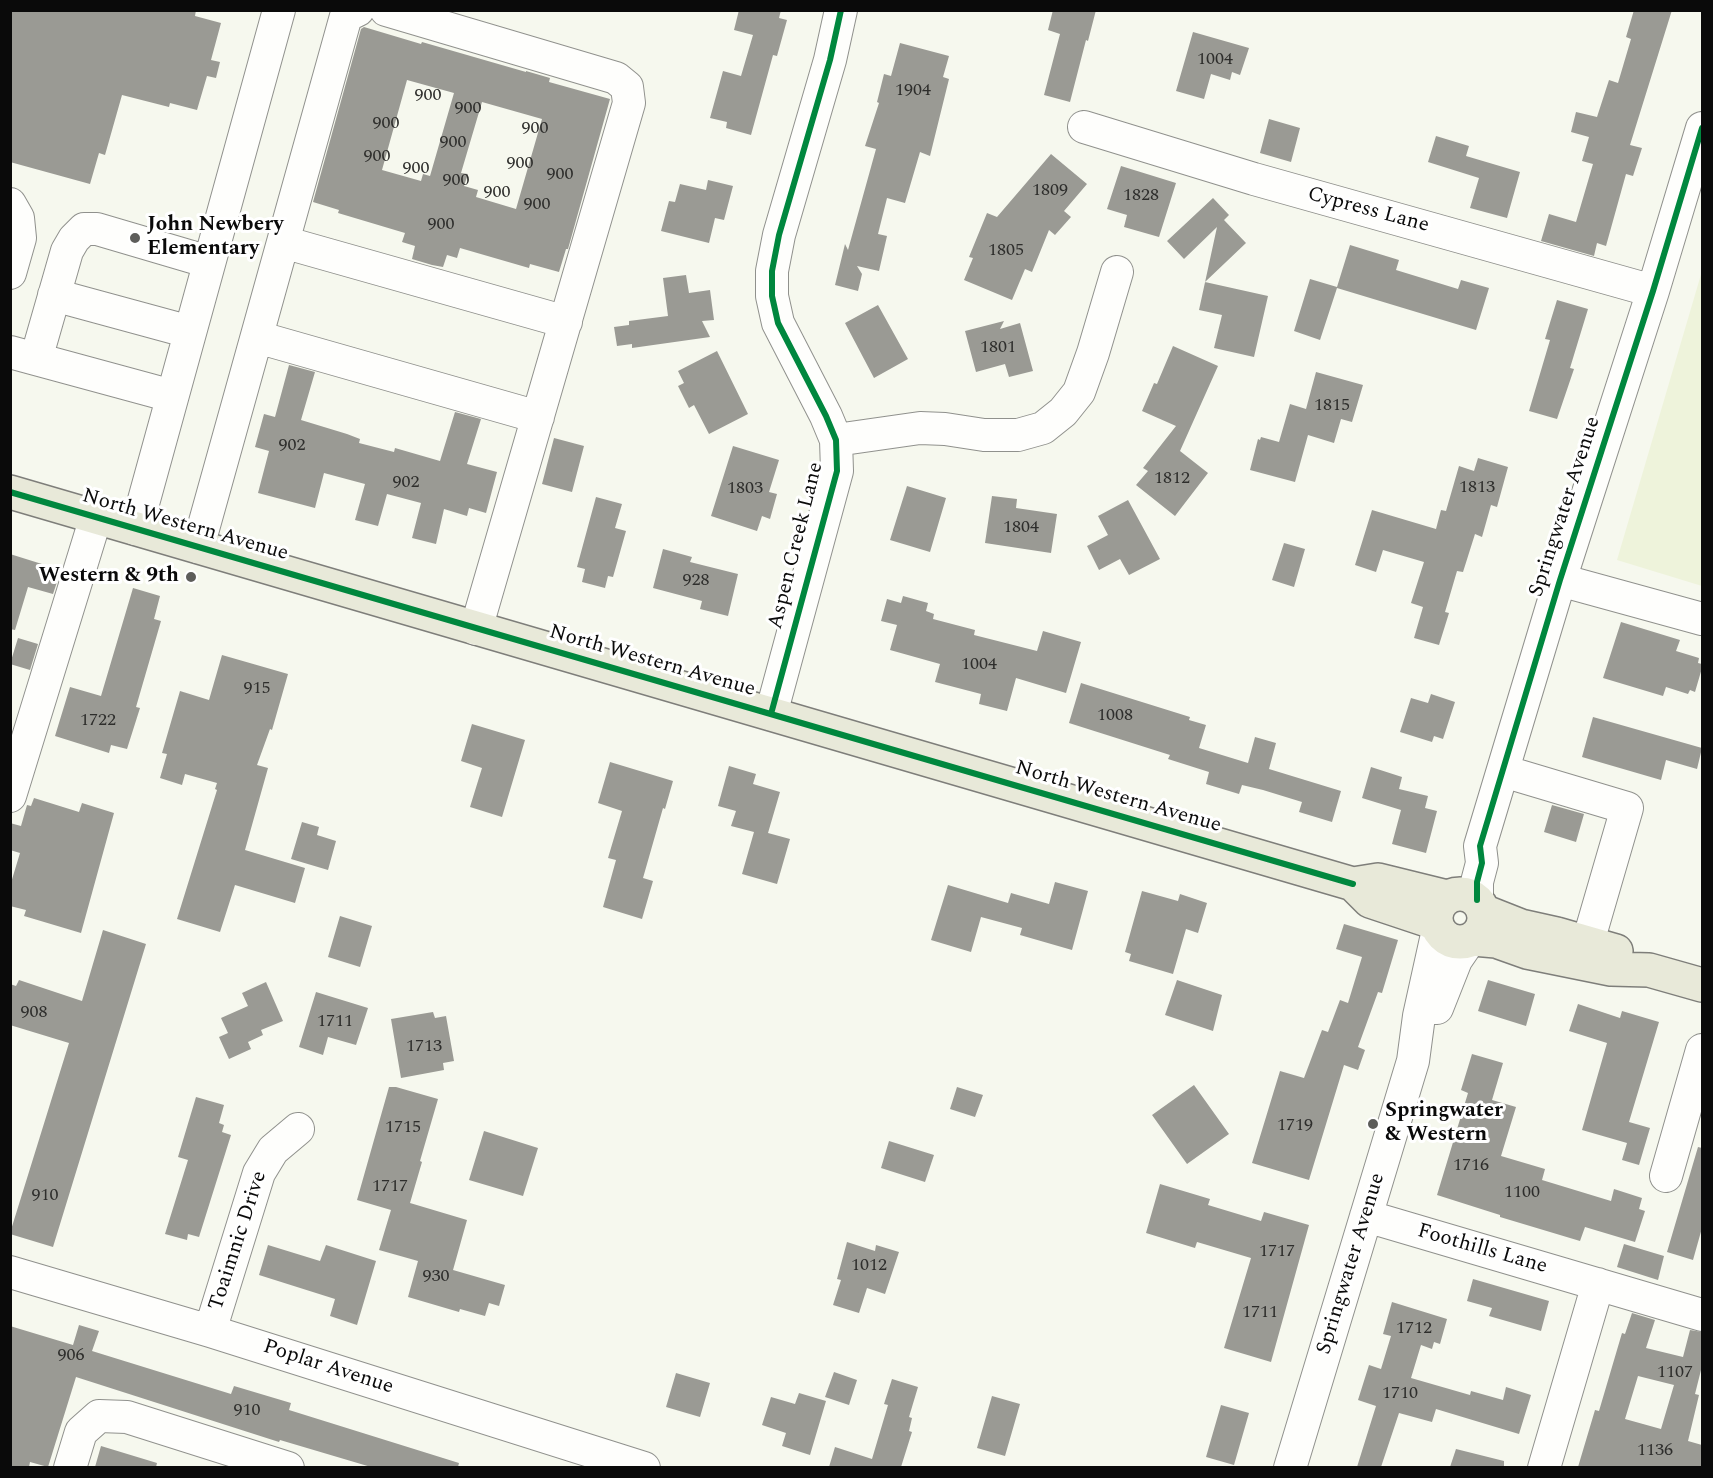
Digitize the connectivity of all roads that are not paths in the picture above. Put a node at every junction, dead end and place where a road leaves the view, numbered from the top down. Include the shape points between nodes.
1 (279, 10) edge
2 (358, 10) edge
3 (386, 10) edge
4 (841, 10) edge
5 (1084, 127) dead end
6 (1702, 128) edge
7 (10, 204) edge
8 (283, 242) junction
9 (209, 262) junction
10 (1117, 272) dead end
11 (10, 273) edge
12 (1653, 291) junction
13 (54, 294) junction
14 (566, 322) junction
15 (190, 332) junction
16 (257, 337) junction
17 (23, 355) edge
18 (172, 396) junction
19 (538, 417) junction
20 (836, 440) junction
21 (10, 492) edge
22 (96, 517) junction
23 (136, 529) junction
24 (198, 547) junction
25 (1560, 579) junction
26 (1702, 619) edge
27 (477, 629) junction
28 (771, 714) junction
29 (1503, 771) junction
30 (10, 796) edge
31 (1460, 917) junction
32 (1587, 942) junction
33 (1649, 970) junction
34 (1702, 985) edge
35 (1702, 1050) edge
36 (298, 1129) dead end
37 (1666, 1176) dead end
38 (1366, 1216) junction
39 (10, 1272) edge
40 (1598, 1284) junction
41 (1702, 1315) edge
42 (210, 1331) junction
43 (228, 1459) edge
44 (589, 1459) edge
45 (70, 1467) edge
46 (288, 1467) edge
47 (644, 1467) edge
48 (1290, 1467) edge
49 (1544, 1467) edge

1 - 9 street
2 - 8 street via 345,16
3 - 14 street via 616,78 627,87 629,103
4 - 20 street, Aspen Creek Lane via 772,271 778,323
5 - 12 street, Cypress Lane
6 - 12 street, Springwater Avenue
7 - 11 street via 18,218 20,238
8 - 14 street
8 - 16 street
9 - 13 street via 97,229 84,230 67,251
9 - 15 street
10 - 20 street via 1079,392 1043,428 1018,435 984,435 920,428
12 - 25 street, Springwater Avenue
13 - 15 street
13 - 17 street
14 - 19 street
15 - 18 street
16 - 19 street
16 - 24 street
17 - 18 street
18 - 23 street
19 - 27 street
20 - 28 street, Aspen Creek Lane via 837,471 831,500
21 - 22 main road, North Western Avenue
22 - 23 main road, North Western Avenue
22 - 30 street
23 - 24 main road, North Western Avenue
24 - 27 main road, North Western Avenue
25 - 26 street
25 - 29 street, Springwater Avenue
27 - 28 main road, North Western Avenue
28 - 31 main road, North Western Avenue via 1353,884 1370,901 1427,920
29 - 31 street, Springwater Avenue via 1480,846 1482,863 1477,882
29 - 32 street via 1627,808
31 - 32 main road, North Western Avenue
31 - 33 main road, North Western Avenue via 1496,941 1527,952 1611,969
31 - 38 street, Springwater Avenue via 1419,1016 1413,1061
32 - 33 main road, North Western Avenue via 1616,950
33 - 34 main road, North Western Avenue
35 - 37 street
36 - 42 street, Toaimnic Drive via 273,1150 259,1173
38 - 40 street, Foothills Lane
38 - 48 street, Springwater Avenue
39 - 42 street, Poplar Avenue
40 - 41 street, Foothills Lane
40 - 49 street
42 - 44 street, Poplar Avenue
43 - 45 street via 128,1417 99,1416 81,1432
43 - 46 street
44 - 47 street, Poplar Avenue

